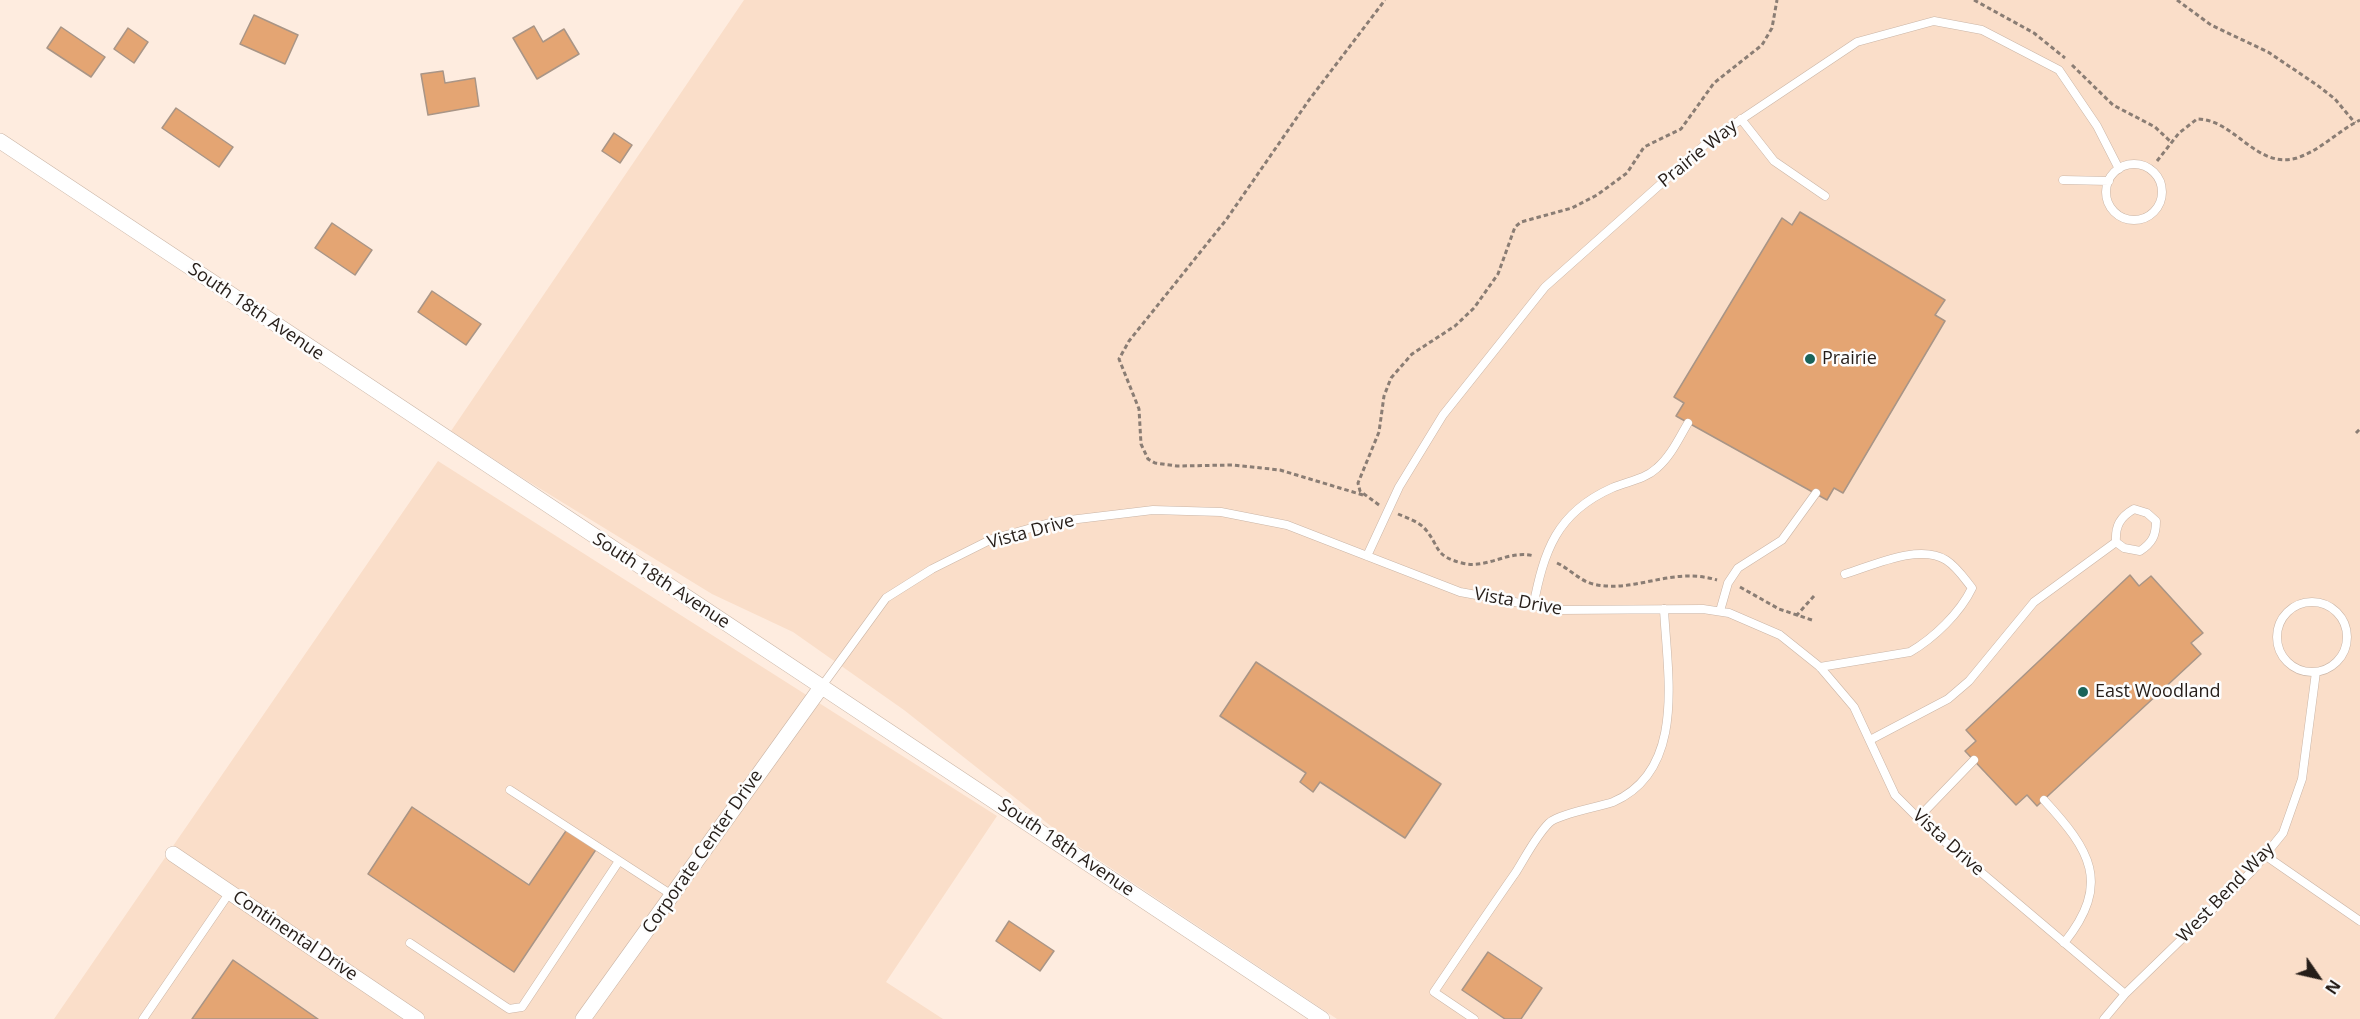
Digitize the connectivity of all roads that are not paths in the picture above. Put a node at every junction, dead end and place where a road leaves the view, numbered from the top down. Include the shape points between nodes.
1 (1741, 119) junction
2 (0, 141) edge
3 (2119, 169) junction
4 (2063, 180) dead end
5 (2109, 181) junction
6 (1825, 196) dead end
7 (1688, 423) dead end
8 (1815, 493) dead end
9 (2116, 542) junction
10 (1367, 556) junction
11 (1845, 574) dead end
12 (1533, 607) junction
13 (1664, 609) junction
14 (1720, 611) junction
15 (1820, 667) junction
16 (2316, 672) junction
17 (822, 686) junction
18 (1870, 740) junction
19 (1974, 760) dead end
20 (510, 790) dead end
21 (2044, 800) dead end
22 (1918, 818) junction
23 (173, 854) dead end
24 (2266, 856) junction
25 (619, 861) junction
26 (230, 892) junction
27 (672, 896) junction
28 (2360, 921) edge
29 (410, 943) dead end
30 (2064, 943) junction
31 (2125, 994) junction
32 (142, 1019) edge
33 (417, 1019) edge
34 (584, 1019) edge
35 (1322, 1019) edge
36 (1474, 1019) edge
37 (2104, 1019) edge

1 - 3 lane, Prairie Way via 1857,42 1934,21 1982,30 2059,70 2097,126
1 - 6 lane via 1774,161
1 - 10 lane, Prairie Way via 1709,141 1545,287 1443,416 1399,487
2 - 17 street, South 18th Avenue
3 - 5 lane
3 - 5 lane via 2136,164 2158,177 2162,193 2156,210 2141,219 2122,217 2109,204
4 - 5 lane
7 - 12 lane via 1658,468 1644,478 1594,497 1564,521 1544,558
8 - 14 lane via 1782,540 1738,568 1728,583
9 - 9 lane via 2115,528 2134,509 2156,521 2156,534 2140,551
9 - 18 lane via 2034,602 1988,661 1955,693 1933,709
10 - 12 lane, Vista Drive via 1460,592
10 - 17 lane, Vista Drive via 1287,525 1221,512 1153,510 1053,522 992,539 886,598
11 - 15 lane via 1908,554 1931,555 1945,559 1972,588 1964,604 1910,652
12 - 13 lane, Vista Drive via 1588,611
13 - 14 lane, Vista Drive
13 - 36 lane via 1668,729 1663,747 1644,779 1628,793 1550,821 1434,992
14 - 15 lane, Vista Drive via 1780,635
15 - 18 lane, Vista Drive via 1854,707
16 - 16 lane via 2327,669 2343,653 2346,631 2336,611 2304,602 2284,615 2277,637 2284,659 2293,667
16 - 24 lane, West Bend Way via 2302,779 2283,833
17 - 27 street, Corporate Center Drive
17 - 35 street, South 18th Avenue
18 - 22 lane, Vista Drive via 1895,795
19 - 22 lane
20 - 25 lane
21 - 30 lane via 2079,841 2090,873 2086,910
22 - 30 lane, Vista Drive
23 - 26 street, Continental Drive
24 - 28 lane
24 - 31 lane, West Bend Way
25 - 27 lane
25 - 29 lane via 522,1007 509,1009
26 - 32 lane
26 - 33 street, Continental Drive
27 - 34 street, Corporate Center Drive
30 - 31 lane, Vista Drive
31 - 37 lane, West Bend Way

